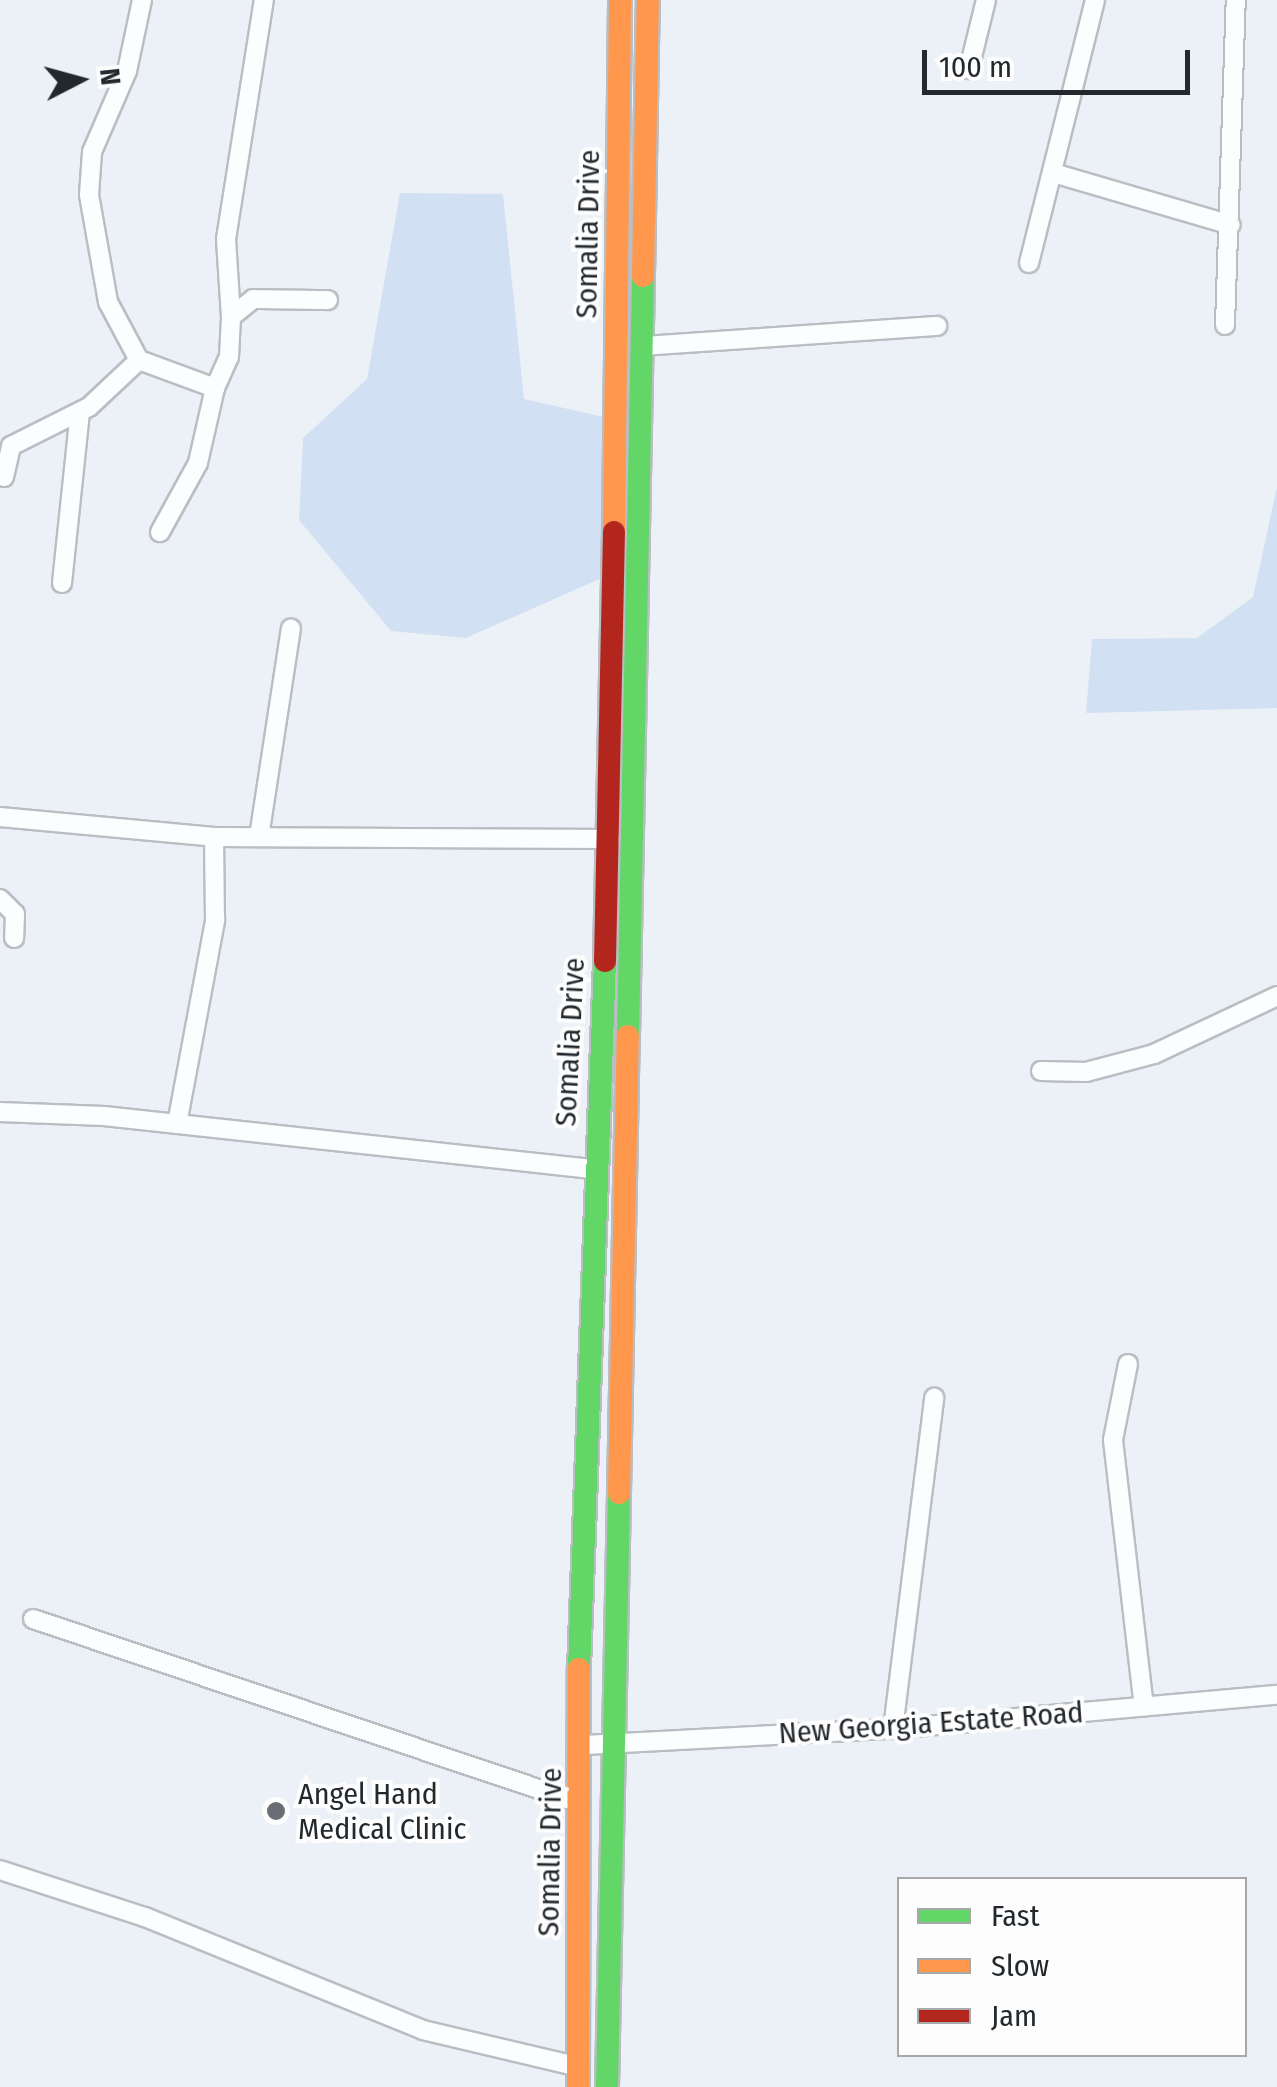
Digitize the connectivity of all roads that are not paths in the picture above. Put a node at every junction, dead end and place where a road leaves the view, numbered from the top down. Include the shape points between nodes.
1 (142, 0) edge
2 (264, 0) edge
3 (620, 0) edge
4 (648, 0) edge
5 (986, 0) edge
6 (1095, 0) edge
7 (1236, 0) edge
8 (969, 69) dead end
9 (1053, 173) junction
10 (1232, 225) junction
11 (1028, 263) dead end
12 (328, 300) dead end
13 (231, 317) junction
14 (937, 326) dead end
15 (1225, 326) dead end
16 (643, 346) junction
17 (139, 360) junction
18 (216, 388) junction
19 (80, 412) junction
20 (4, 476) dead end
21 (160, 532) dead end
22 (62, 583) dead end
23 (290, 628) dead end
24 (0, 817) edge
25 (214, 837) junction
26 (258, 838) junction
27 (610, 839) junction
28 (0, 899) edge
29 (14, 938) dead end
30 (1277, 996) edge
31 (1041, 1072) dead end
32 (0, 1112) edge
33 (177, 1124) junction
34 (594, 1169) junction
35 (1128, 1364) dead end
36 (934, 1398) dead end
37 (34, 1619) dead end
38 (1277, 1695) edge
39 (1144, 1706) junction
40 (893, 1729) junction
41 (610, 1743) junction
42 (584, 1745) junction
43 (576, 1802) junction
44 (0, 1870) edge
45 (578, 2077) edge
46 (607, 2087) edge

1 - 17 street via 127,72 92,152 89,195 108,302
2 - 13 street via 226,239
3 - 27 main road, Somalia Drive
4 - 16 main road, Somalia Drive
5 - 8 street
6 - 9 street
7 - 10 street
9 - 10 street
9 - 11 street
10 - 15 street
12 - 13 street via 270,294
13 - 18 street via 229,357
14 - 16 street
16 - 41 main road, Somalia Drive
17 - 18 street
17 - 19 street
18 - 21 street via 198,463
19 - 20 street via 11,446
19 - 22 street
23 - 26 street
24 - 25 street
25 - 26 street
25 - 33 street via 215,920
26 - 27 street
27 - 34 main road, Somalia Drive
28 - 29 street via 14,914
30 - 31 street via 1154,1054 1086,1072
32 - 33 street
33 - 34 street
34 - 42 main road, Somalia Drive via 579,1599
35 - 39 street via 1114,1458
36 - 40 street
37 - 43 street
38 - 39 street, New Georgia Estate Road
39 - 40 street, New Georgia Estate Road
40 - 41 street, New Georgia Estate Road
41 - 42 street, New Georgia Estate Road
41 - 46 main road, Somalia Drive
42 - 43 main road, Somalia Drive
43 - 45 main road, Somalia Drive
44 - 45 street via 145,1918 423,2030

